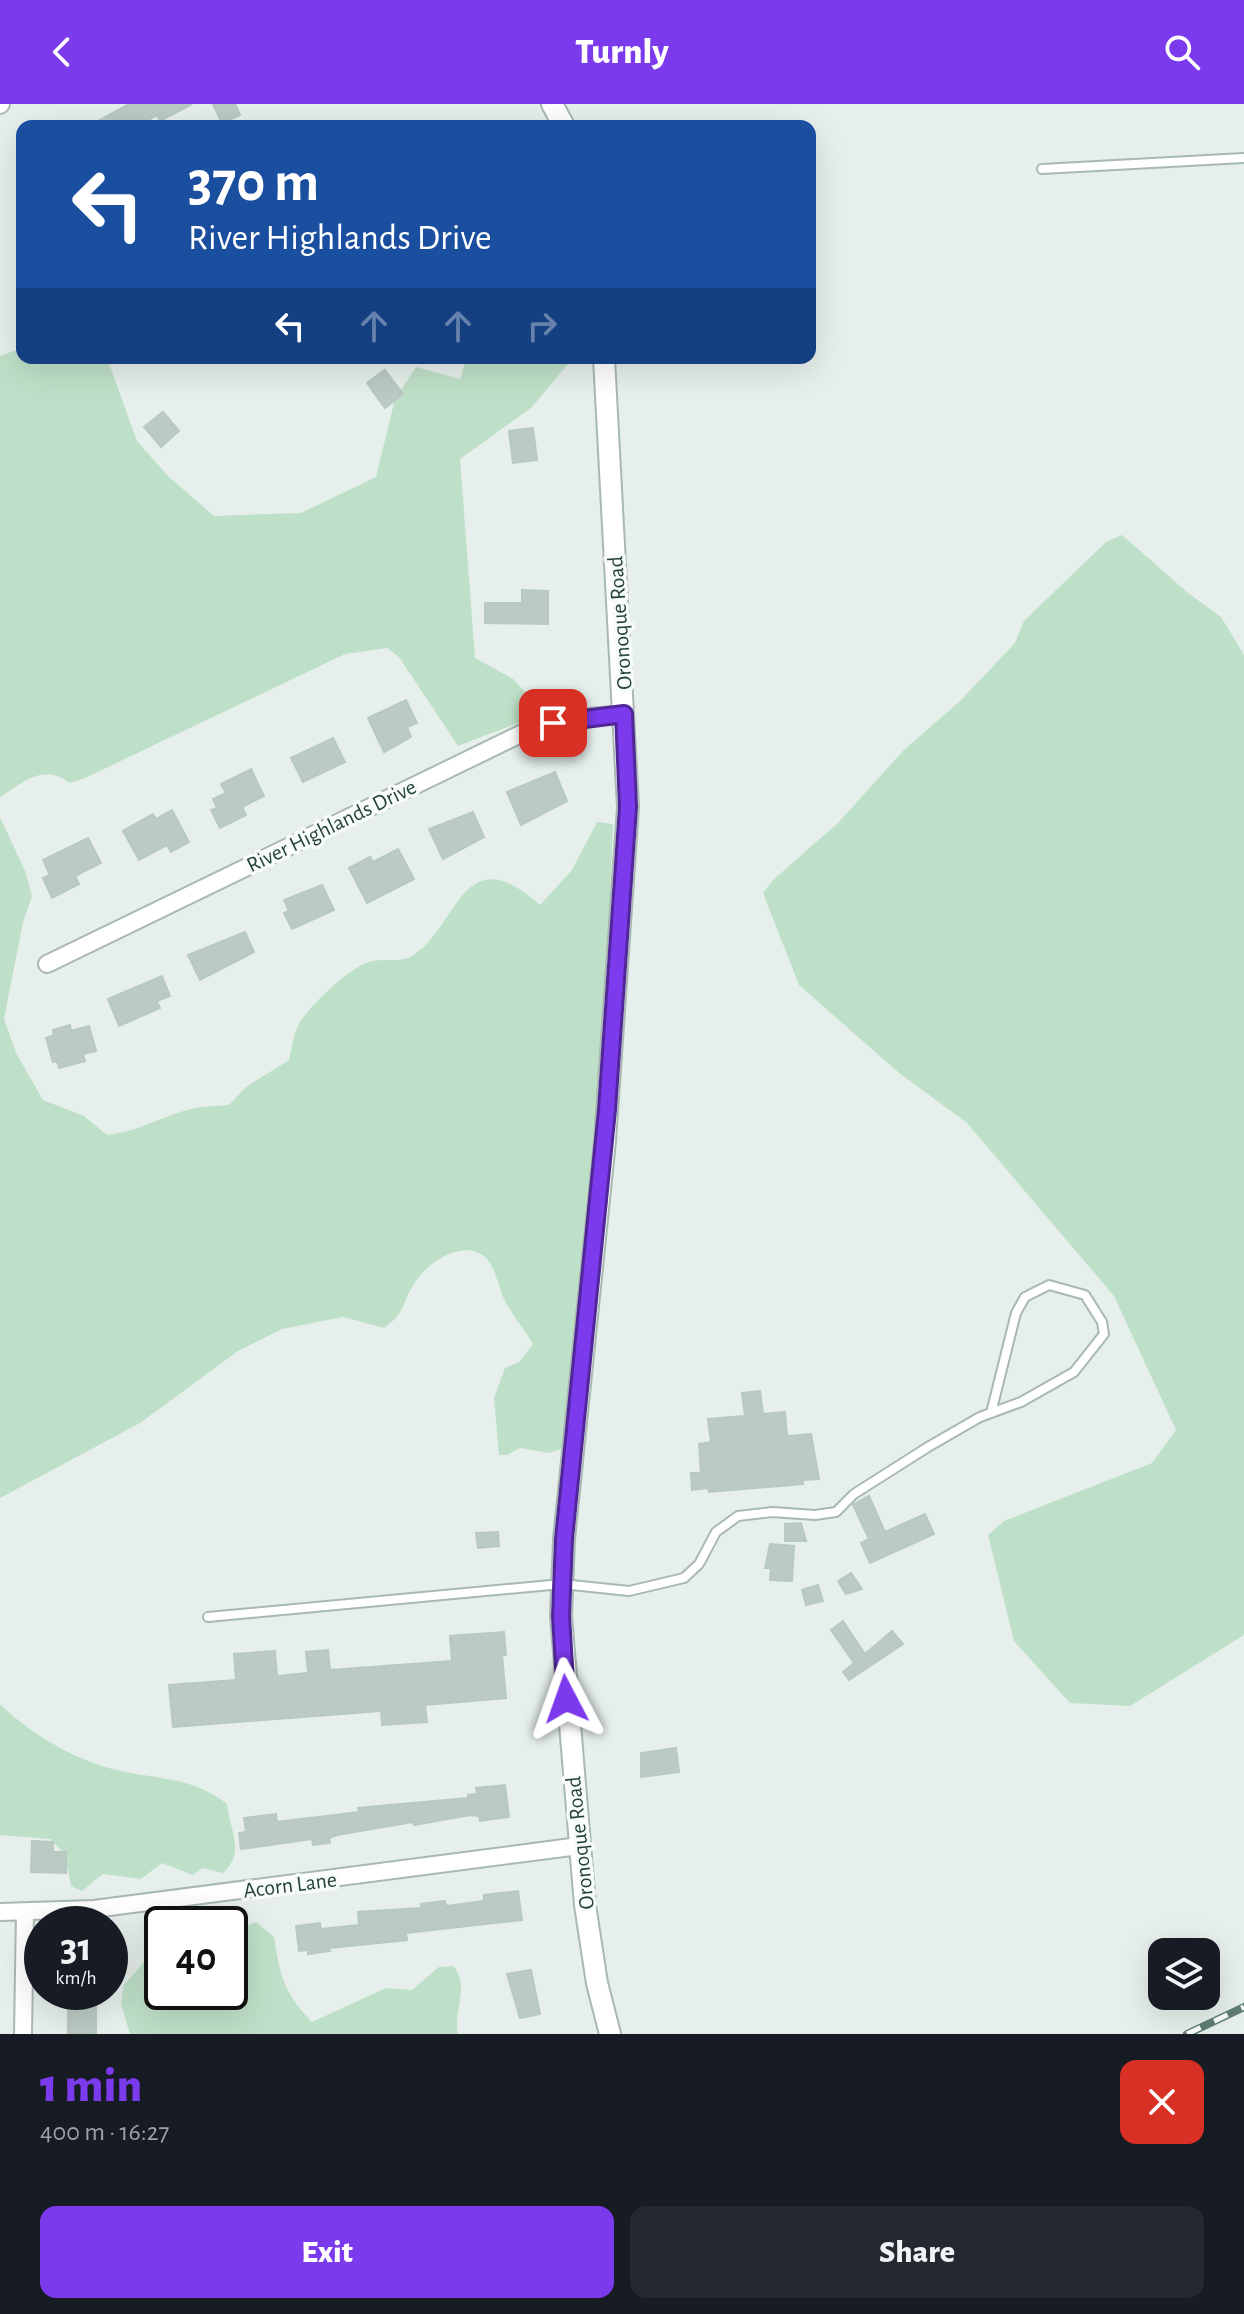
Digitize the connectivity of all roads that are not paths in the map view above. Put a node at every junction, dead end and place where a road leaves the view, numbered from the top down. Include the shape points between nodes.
1 (1244, 158) edge
2 (1042, 169) dead end
3 (604, 364) edge
4 (624, 714) junction
5 (47, 964) dead end
6 (991, 1413) junction
7 (562, 1584) junction
8 (208, 1617) dead end
9 (579, 1846) junction
10 (117, 1906) edge
11 (0, 1912) edge
12 (24, 1912) edge
13 (24, 1973) edge
14 (23, 2034) edge
15 (610, 2034) edge

1 - 2 lane
3 - 4 street, Oronoque Road
4 - 5 street, River Highlands Drive via 577,718 517,736
4 - 7 street, Oronoque Road via 628,807 607,1110
6 - 6 lane via 1074,1372 1092,1352 1104,1334 1085,1295 1049,1285 1025,1297 1010,1330
6 - 7 lane via 854,1494 836,1512 738,1516 716,1532 699,1564 684,1578 629,1591
7 - 8 lane
7 - 9 street, Oronoque Road
9 - 10 street, Acorn Lane
9 - 15 street, Oronoque Road via 595,1975
11 - 12 street, Acorn Lane
13 - 14 street

